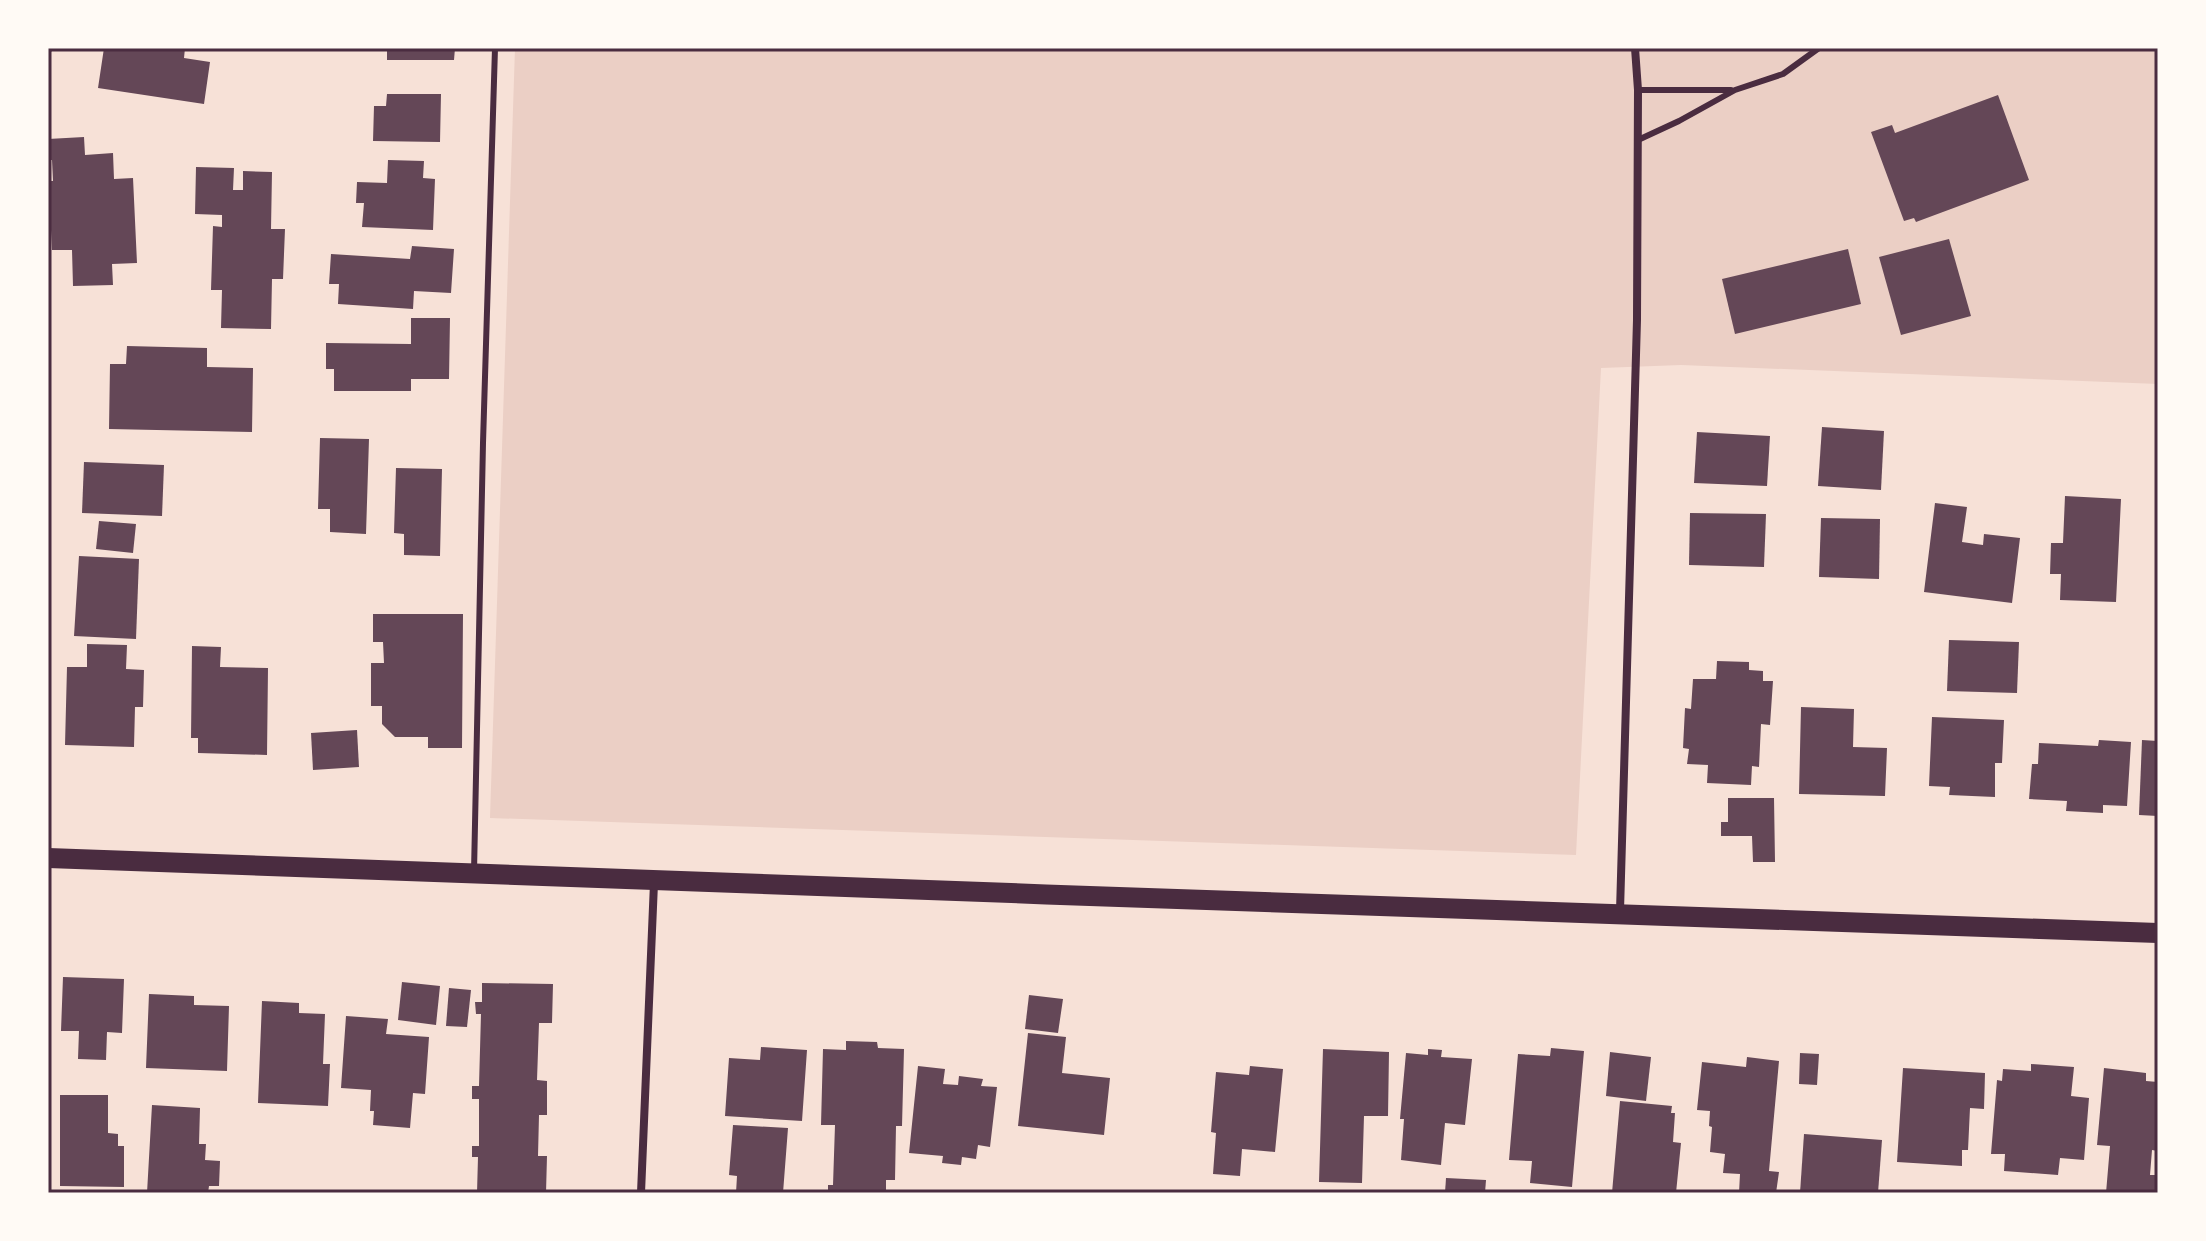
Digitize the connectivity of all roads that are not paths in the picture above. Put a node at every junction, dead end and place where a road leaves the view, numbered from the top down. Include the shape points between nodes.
1 (495, 48) edge
2 (1635, 48) edge
3 (1819, 48) edge
4 (1638, 90) junction
5 (1735, 90) junction
6 (1638, 140) junction
7 (48, 858) edge
8 (474, 876) junction
9 (654, 883) junction
10 (1620, 912) junction
11 (2158, 933) edge
12 (641, 1193) edge

1 - 8 lane
2 - 4 street
3 - 5 lane via 1783,74
4 - 5 lane
4 - 6 street
5 - 6 lane
6 - 10 street
7 - 8 main road
8 - 9 main road
9 - 10 main road
9 - 12 street
10 - 11 main road

